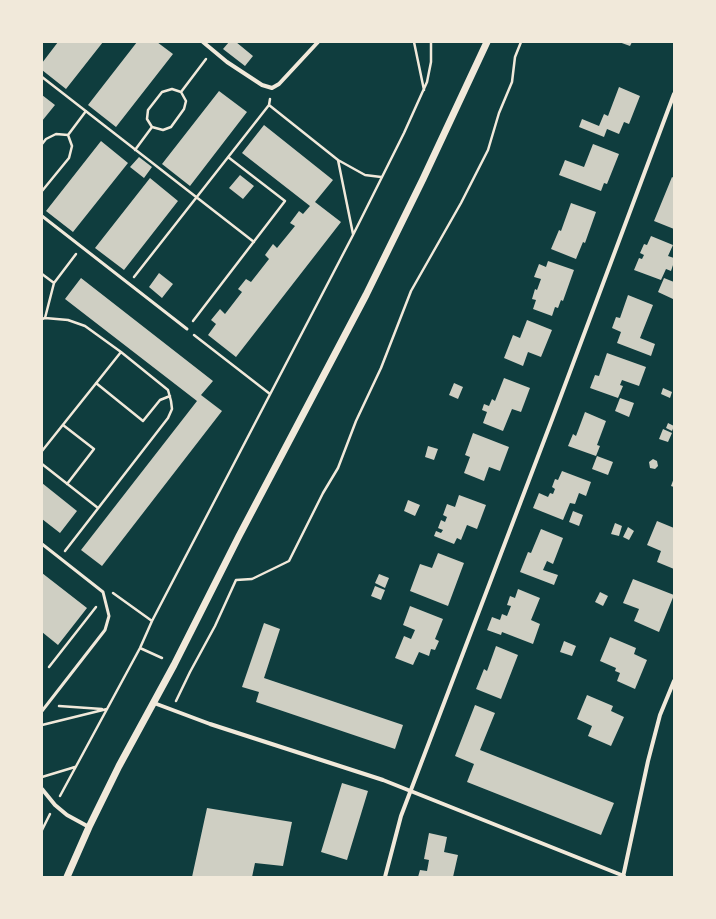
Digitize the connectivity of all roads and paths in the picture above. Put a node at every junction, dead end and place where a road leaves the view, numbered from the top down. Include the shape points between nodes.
1 (203, 42) edge
2 (318, 42) edge
3 (414, 42) edge
4 (431, 42) edge
5 (487, 42) edge
6 (521, 42) edge
7 (213, 50) junction
8 (42, 77) edge
9 (272, 88) junction
10 (424, 90) junction
11 (181, 92) junction
12 (674, 94) edge
13 (269, 105) junction
14 (86, 111) junction
15 (152, 127) junction
16 (68, 135) junction
17 (42, 144) edge
18 (135, 150) junction
19 (228, 157) junction
20 (338, 160) junction
21 (382, 177) junction
22 (42, 192) edge
23 (196, 197) junction
24 (42, 216) edge
25 (353, 234) junction
26 (254, 242) junction
27 (82, 247) junction
28 (42, 274) edge
29 (54, 283) junction
30 (129, 284) junction
31 (44, 319) edge
32 (187, 329) junction
33 (121, 352) junction
34 (96, 383) junction
35 (270, 394) junction
36 (170, 396) junction
37 (63, 425) junction
38 (42, 450) edge
39 (42, 464) edge
40 (67, 484) junction
41 (98, 508) junction
42 (42, 544) edge
43 (59, 557) junction
44 (103, 592) junction
45 (152, 621) junction
46 (140, 648) junction
47 (162, 658) dead end
48 (49, 667) dead end
49 (674, 680) edge
50 (154, 703) junction
51 (47, 705) junction
52 (107, 709) junction
53 (172, 709) junction
54 (42, 711) edge
55 (42, 725) edge
56 (75, 767) junction
57 (42, 777) edge
58 (42, 789) edge
59 (410, 790) junction
60 (55, 806) junction
61 (43, 824) edge
62 (89, 827) junction
63 (42, 830) edge
64 (67, 877) edge
65 (385, 877) edge
66 (624, 877) edge

1 - 7 street
2 - 9 street via 279,84
3 - 10 path
4 - 10 path via 430,68
5 - 50 street via 366,295
6 - 53 path via 515,57 512,82 488,150 411,291 338,468 289,561 252,580 236,580
7 - 9 street via 262,86
7 - 11 path
8 - 14 path
9 - 13 path
10 - 21 path
11 - 15 path via 186,101 184,109 171,126 163,130
11 - 15 path via 172,89 162,92 148,110 147,118
12 - 59 street
13 - 19 path
13 - 20 path
14 - 16 path
14 - 18 path
15 - 18 path
16 - 17 path via 56,134
16 - 22 path via 72,146 69,158
18 - 23 path
19 - 23 path
19 - 26 path via 285,201
20 - 21 path via 365,175
20 - 25 path
21 - 25 path
23 - 26 path
23 - 30 path
24 - 27 lane
25 - 35 path
26 - 32 path
27 - 29 path
27 - 30 lane
28 - 29 path
29 - 31 path
30 - 32 lane
31 - 33 path via 68,320 85,326
32 - 35 path
33 - 34 path
33 - 36 path via 168,390
34 - 36 path via 143,421 160,400
34 - 37 path
35 - 45 path
36 - 41 path via 172,409 168,418
37 - 38 path
37 - 40 path via 94,450
39 - 40 path
40 - 41 path
41 - 43 path
42 - 43 lane
43 - 44 lane
44 - 45 path via 113,593
44 - 48 path via 98,605
44 - 51 lane via 110,616 105,630
45 - 46 path
46 - 47 path
46 - 52 path
49 - 66 street via 660,715 648,761
50 - 53 street
50 - 62 street
51 - 52 path
51 - 54 lane
52 - 55 path
52 - 56 path
53 - 59 street
56 - 57 path
56 - 60 path
58 - 60 street
59 - 65 street
59 - 66 street
60 - 61 path
60 - 62 street
61 - 63 path
62 - 64 street

